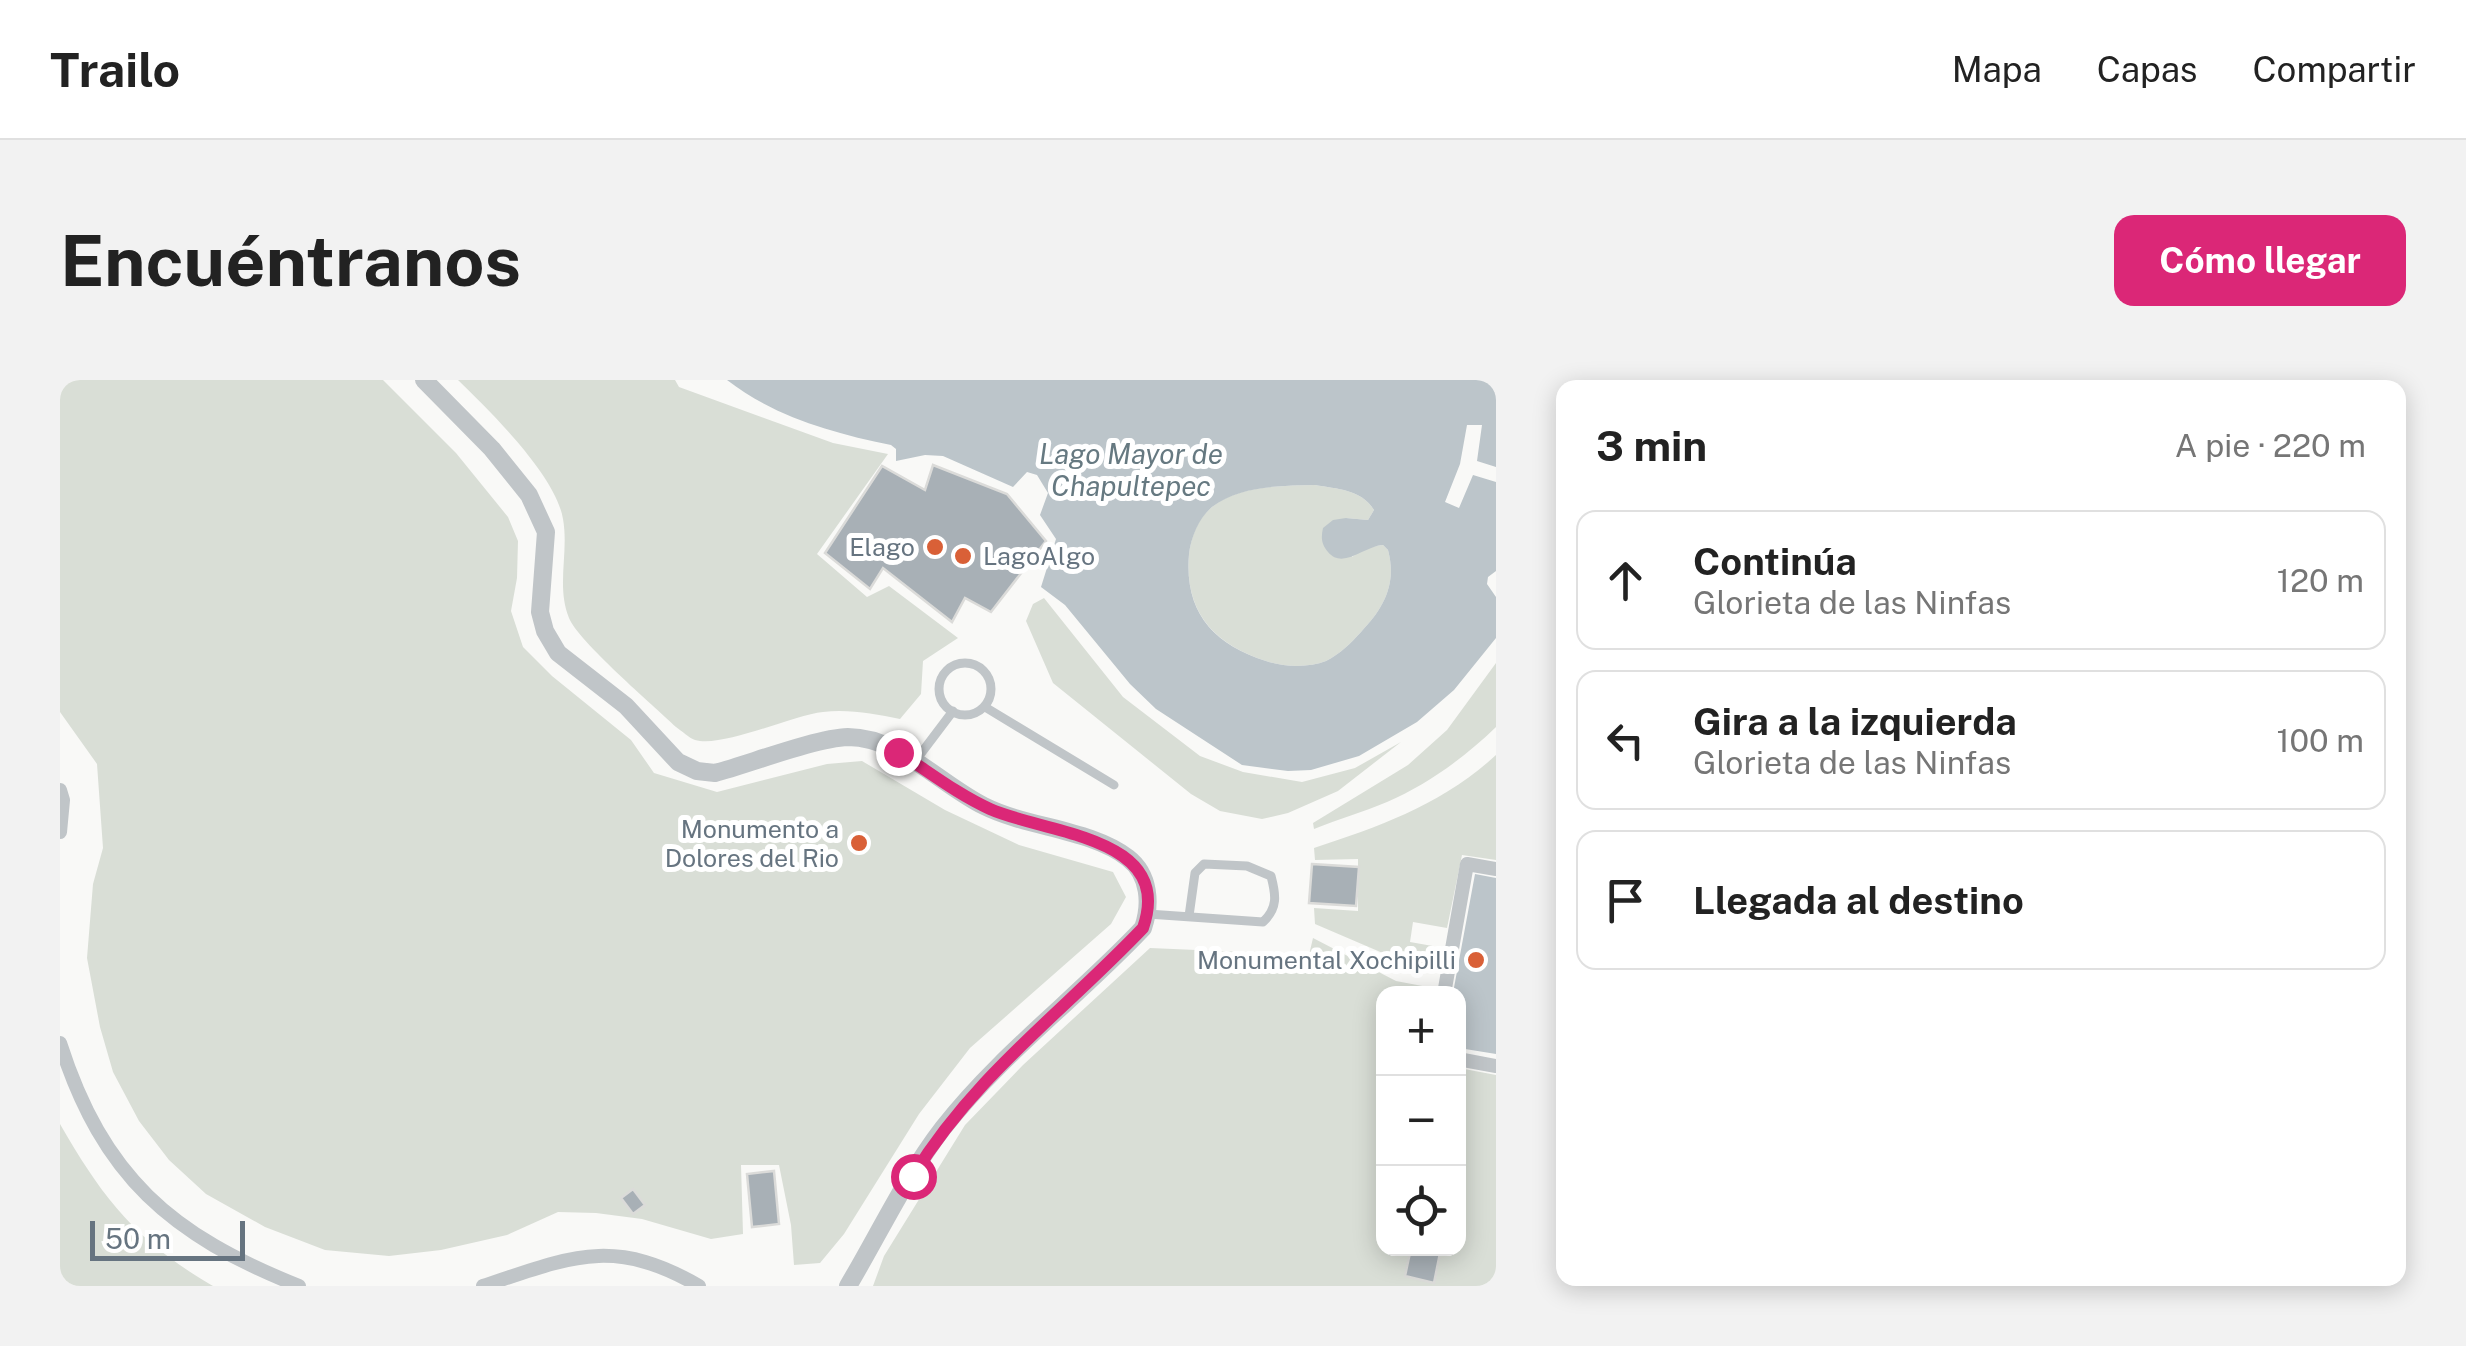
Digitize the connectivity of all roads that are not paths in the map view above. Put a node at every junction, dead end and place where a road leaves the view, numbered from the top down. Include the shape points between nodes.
1 (424, 380) edge
2 (985, 707) junction
3 (953, 711) junction
4 (914, 762) junction
5 (1114, 785) dead end
6 (60, 790) edge
7 (60, 832) edge
8 (1496, 869) edge
9 (1148, 914) junction
10 (1189, 916) junction
11 (1445, 986) edge
12 (60, 1043) edge
13 (1466, 1060) edge
14 (1496, 1066) edge
15 (299, 1286) edge
16 (482, 1286) edge
17 (700, 1286) edge
18 (848, 1286) edge

1 - 4 street via 529,495 546,532 544,631 558,652 626,706 678,762 714,773 846,737 868,739
2 - 3 lane via 970,715
2 - 3 lane via 989,678 978,667 956,664 940,688
2 - 5 lane
3 - 4 lane
4 - 9 street via 986,807 1103,843 1131,860 1144,879
6 - 7 street
8 - 11 street via 1467,864
9 - 10 lane
9 - 18 street via 1143,928 989,1075 940,1132
10 - 10 lane via 1263,922 1276,896 1270,876 1247,866 1204,864 1196,872
12 - 15 street via 111,1155 150,1199 242,1263
13 - 14 street
16 - 17 street via 556,1261 609,1254 654,1264

